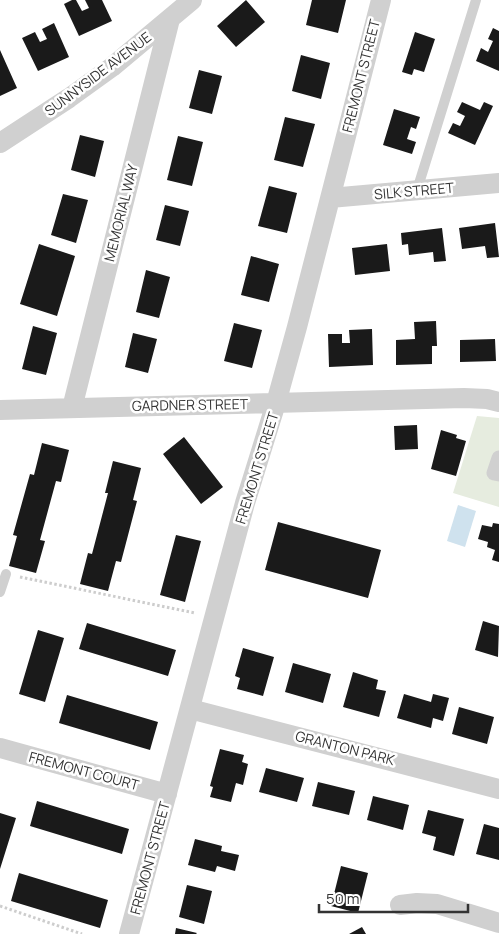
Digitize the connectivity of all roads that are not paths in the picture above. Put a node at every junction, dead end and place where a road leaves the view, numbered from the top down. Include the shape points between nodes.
1 (192, 0) edge
2 (381, 0) edge
3 (476, 0) edge
4 (170, 19) junction
5 (0, 142) edge
6 (499, 183) edge
7 (417, 190) junction
8 (330, 198) junction
9 (499, 402) edge
10 (276, 403) junction
11 (72, 408) junction
12 (0, 410) edge
13 (499, 458) edge
14 (499, 474) edge
15 (6, 574) road end
16 (0, 592) edge
17 (190, 709) junction
18 (0, 748) edge
19 (499, 789) edge
20 (167, 794) junction
21 (400, 905) dead end
22 (499, 923) edge
23 (129, 934) edge

1 - 4 street, SUNNYSIDE AVENUE
2 - 8 street, FREMONT STREET
3 - 7 lane
4 - 5 street, SUNNYSIDE AVENUE via 112,67
4 - 11 street, MEMORIAL WAY
6 - 7 street, SILK STREET
7 - 8 street, SILK STREET
8 - 10 street, FREMONT STREET
9 - 10 street, GARDNER STREET via 464,398
10 - 11 street, GARDNER STREET
10 - 17 street, FREMONT STREET via 245,503
11 - 12 street, GARDNER STREET
13 - 14 street via 494,473
15 - 16 lane
17 - 19 street, GRANTON PARK
17 - 20 street, FREMONT STREET
18 - 20 street, FREMONT COURT
20 - 23 street, FREMONT STREET
21 - 22 street via 437,904

